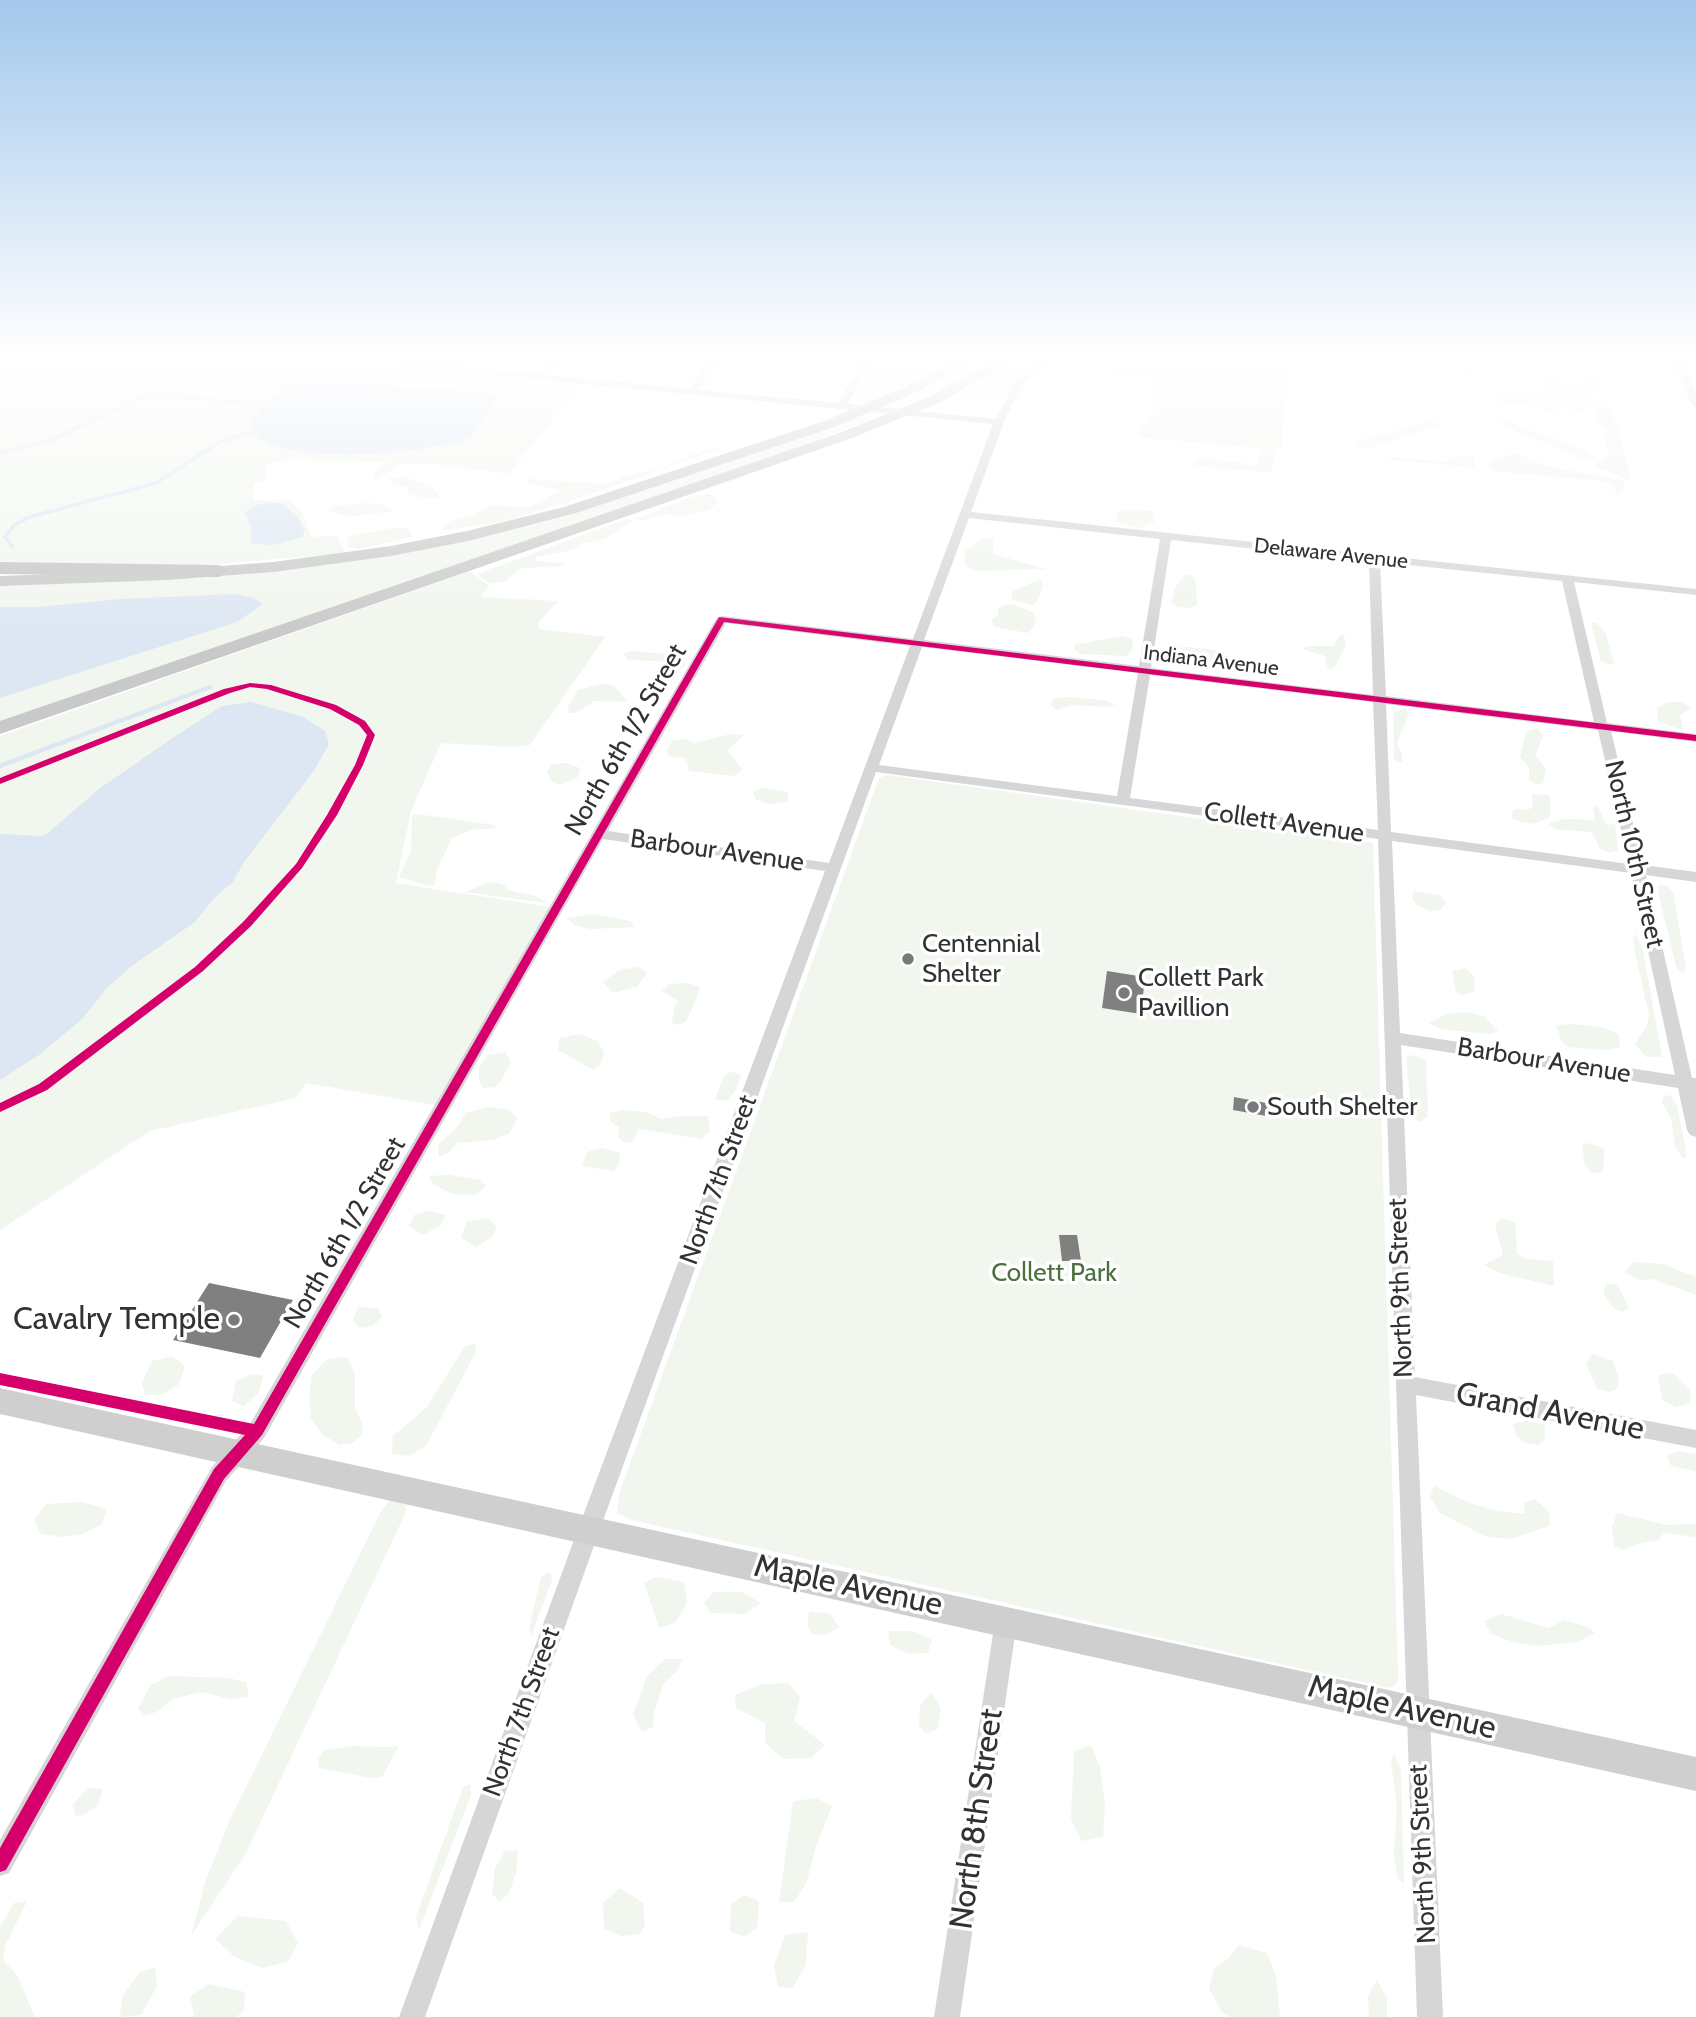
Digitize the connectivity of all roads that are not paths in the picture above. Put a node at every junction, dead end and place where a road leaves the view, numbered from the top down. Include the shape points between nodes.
1 (745, 451) edge
2 (798, 451) edge
3 (989, 451) edge
4 (966, 515) junction
5 (1166, 536) junction
6 (1374, 558) junction
7 (0, 568) edge
8 (219, 571) junction
9 (1567, 578) junction
10 (0, 581) edge
11 (1696, 592) edge
12 (722, 619) joint
13 (918, 645) junction
14 (1144, 672) junction
15 (1380, 700) junction
16 (1603, 727) junction
17 (0, 728) edge
18 (1696, 738) edge
19 (873, 768) junction
20 (1123, 802) junction
21 (598, 834) junction
22 (1385, 836) junction
23 (835, 868) junction
24 (1637, 869) junction
25 (1696, 877) edge
26 (1392, 1038) junction
27 (1691, 1084) edge
28 (1696, 1130) edge
29 (1405, 1384) junction
30 (0, 1401) edge
31 (1696, 1439) edge
32 (239, 1452) junction
33 (589, 1529) junction
34 (1006, 1621) junction
35 (1416, 1711) junction
36 (1696, 1774) edge
37 (0, 1864) edge
38 (412, 2017) edge
39 (947, 2017) edge
40 (1430, 2017) edge

1 - 8 main road via 502,529 358,556
2 - 17 main road
3 - 4 street, North 7th Street
4 - 5 street, Delaware Avenue
4 - 13 street, North 7th Street
5 - 6 street, Delaware Avenue
5 - 14 street
6 - 9 street, Delaware Avenue
6 - 15 street, North 9th Street
7 - 8 highway
8 - 10 main road
9 - 11 street, Delaware Avenue
9 - 16 street, North 10th Street
12 - 13 street, Indiana Avenue
12 - 21 street, North 6th 1/2 Street
13 - 14 street, Indiana Avenue
13 - 19 street, North 7th Street
14 - 15 street, Indiana Avenue
14 - 20 street
15 - 16 street, Indiana Avenue
15 - 22 street, North 9th Street
16 - 18 street, Indiana Avenue
16 - 24 street, North 10th Street
19 - 20 street, Collett Avenue
19 - 23 street, North 7th Street
20 - 22 street, Collett Avenue
21 - 23 street, Barbour Avenue
21 - 32 street, North 6th 1/2 Street via 257,1431
22 - 24 street, Collett Avenue
22 - 26 street, North 9th Street
23 - 33 street, North 7th Street
24 - 25 street, Collett Avenue
24 - 27 street, North 10th Street
26 - 27 street, Barbour Avenue
26 - 29 street, North 9th Street
27 - 28 street, North 10th Street
29 - 31 street, Grand Avenue
29 - 35 street, North 9th Street
30 - 32 main road, Maple Avenue
32 - 33 main road, Maple Avenue
32 - 37 street, North 6th 1/2 Street via 215,1481
33 - 34 main road, Maple Avenue
33 - 38 street, North 7th Street
34 - 35 main road, Maple Avenue
34 - 39 street, North 8th Street
35 - 36 main road, Maple Avenue
35 - 40 street, North 9th Street

